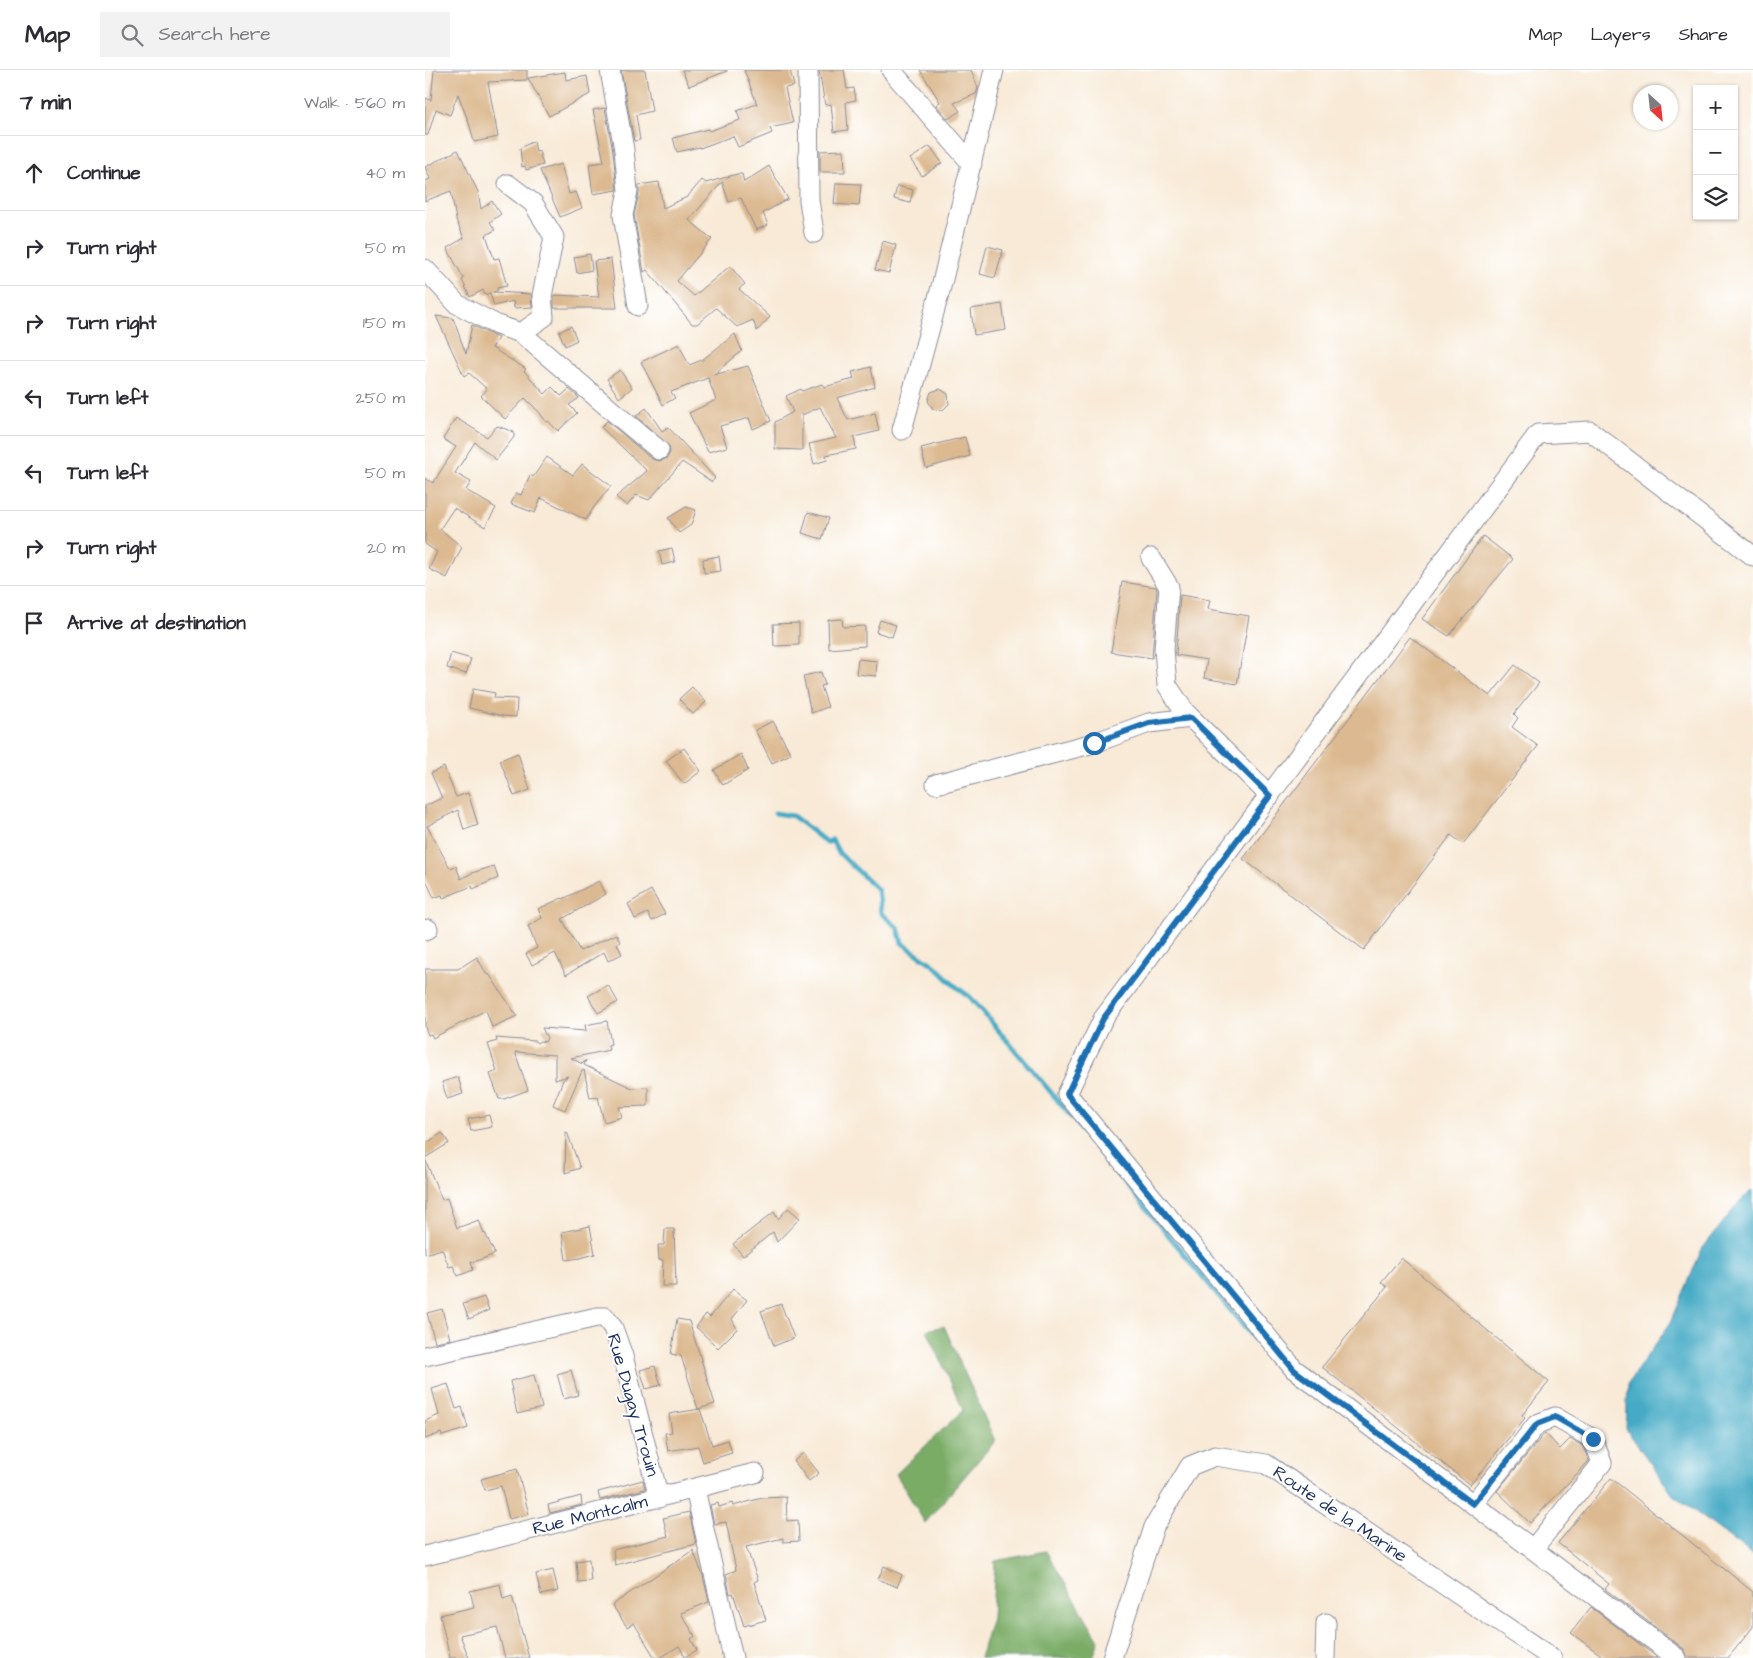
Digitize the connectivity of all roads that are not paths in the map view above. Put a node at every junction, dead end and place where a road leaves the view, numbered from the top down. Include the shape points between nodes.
1 (610, 70) edge
2 (808, 70) edge
3 (891, 70) edge
4 (994, 70) edge
5 (972, 164) junction
6 (508, 184) dead end
7 (814, 233) dead end
8 (425, 269) edge
9 (638, 306) dead end
10 (521, 333) junction
11 (902, 430) dead end
12 (659, 450) dead end
13 (1753, 556) edge
14 (1151, 558) dead end
15 (1191, 718) junction
16 (936, 784) dead end
17 (1270, 796) junction
18 (425, 1356) edge
19 (755, 1474) dead end
20 (695, 1489) junction
21 (659, 1498) junction
22 (1473, 1504) junction
23 (1533, 1549) junction
24 (425, 1556) edge
25 (1326, 1623) dead end
26 (733, 1658) edge
27 (1112, 1658) edge
28 (1325, 1658) edge
29 (1552, 1658) edge
30 (1677, 1658) edge

1 - 9 street via 624,150 628,191 623,215
2 - 7 street via 809,200
3 - 5 street
4 - 5 street
5 - 11 street
6 - 10 street via 533,203 554,237 541,296 544,316
8 - 10 street via 457,304 497,325
10 - 12 street
13 - 17 street via 1590,431 1538,434
14 - 15 street via 1169,587 1164,649 1167,685
15 - 16 street via 1149,723 1094,743
15 - 17 street
17 - 22 street via 1103,1019 1067,1094 1294,1370
18 - 21 street, Rue Dugay Trouin via 605,1317 613,1328 623,1356
19 - 20 street, Rue Montcalm
20 - 21 street, Rue Montcalm
20 - 26 street
21 - 24 street, Rue Montcalm
22 - 23 street
22 - 23 street via 1537,1424 1555,1417 1593,1439 1601,1463
23 - 30 street
25 - 28 street
27 - 29 street, Route de la Marine via 1154,1527 1190,1466 1215,1456 1266,1464

